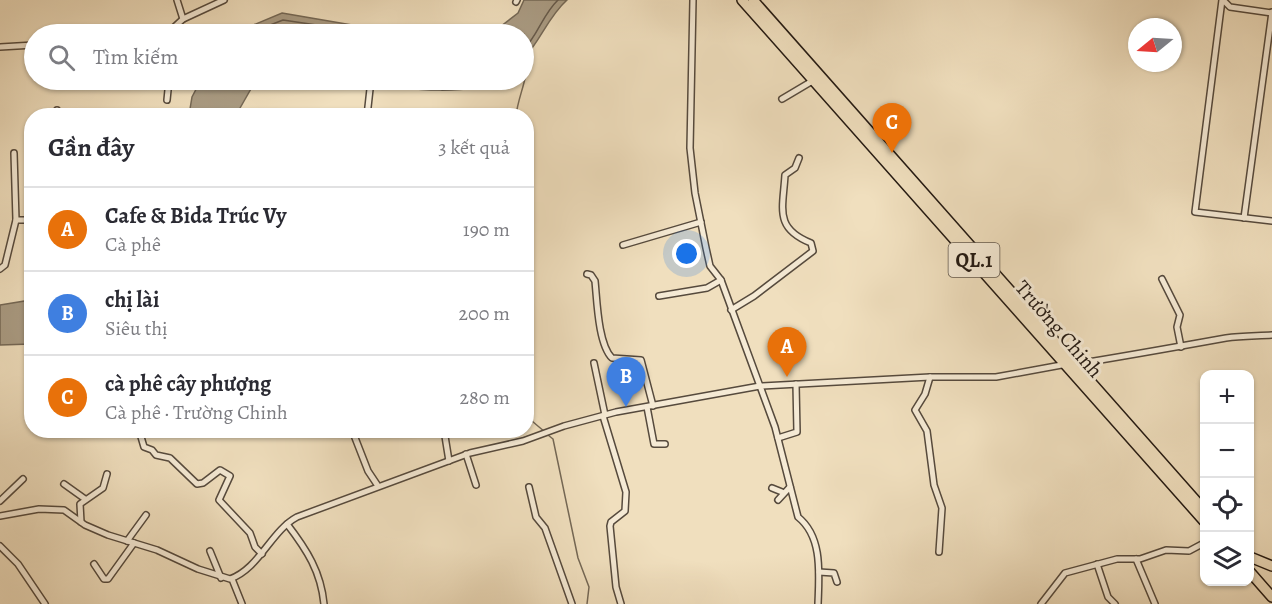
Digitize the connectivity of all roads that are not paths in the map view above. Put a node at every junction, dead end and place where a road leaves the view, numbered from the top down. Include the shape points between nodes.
1 (177, 0) edge
2 (224, 0) edge
3 (693, 0) edge
4 (742, 0) edge
5 (753, 0) edge
6 (1222, 0) edge
7 (1272, 13) edge
8 (183, 19) junction
9 (179, 24) edge
10 (24, 46) edge
11 (0, 47) edge
12 (1269, 64) edge
13 (814, 80) junction
14 (168, 90) edge
15 (370, 90) edge
16 (782, 99) dead end
17 (167, 100) dead end
18 (368, 108) edge
19 (14, 153) dead end
20 (799, 158) dead end
21 (1244, 218) junction
22 (16, 220) junction
23 (24, 220) edge
24 (1272, 221) edge
25 (701, 222) junction
26 (623, 245) dead end
27 (0, 269) edge
28 (587, 274) dead end
29 (1162, 279) dead end
30 (721, 280) junction
31 (659, 296) dead end
32 (731, 310) junction
33 (1272, 335) edge
34 (1181, 347) junction
35 (594, 363) dead end
36 (1065, 364) junction
37 (1077, 364) junction
38 (930, 377) junction
39 (796, 384) junction
40 (760, 386) junction
41 (650, 406) junction
42 (604, 415) junction
43 (534, 437) edge
44 (140, 438) edge
45 (355, 438) edge
46 (445, 438) edge
47 (531, 438) edge
48 (778, 438) junction
49 (665, 444) dead end
50 (466, 454) junction
51 (449, 461) junction
52 (107, 474) dead end
53 (23, 479) dead end
54 (64, 484) dead end
55 (476, 485) dead end
56 (378, 486) junction
57 (529, 487) dead end
58 (790, 487) junction
59 (772, 488) dead end
60 (782, 492) junction
61 (85, 499) junction
62 (778, 500) dead end
63 (0, 501) edge
64 (1200, 505) edge
65 (146, 515) dead end
66 (0, 516) edge
67 (1200, 516) edge
68 (81, 522) junction
69 (287, 524) junction
70 (127, 542) junction
71 (134, 543) junction
72 (1200, 545) edge
73 (0, 546) edge
74 (210, 551) dead end
75 (939, 552) dead end
76 (262, 554) junction
77 (1136, 559) junction
78 (1254, 559) edge
79 (94, 564) dead end
80 (1097, 564) junction
81 (1272, 566) edge
82 (819, 572) junction
83 (1254, 577) edge
84 (221, 578) junction
85 (232, 579) junction
86 (837, 582) dead end
87 (1272, 597) edge
88 (45, 604) edge
89 (242, 604) edge
90 (324, 604) edge
91 (572, 604) edge
92 (621, 604) edge
93 (818, 604) edge
94 (1041, 604) edge
95 (1115, 604) edge
96 (1155, 604) edge

1 - 8 street
2 - 8 street
3 - 25 street via 688,123
4 - 13 highway, Trường Chinh / QL.1
5 - 37 highway, Trường Chinh / QL.1
6 - 7 street via 1230,7
6 - 21 street via 1195,212
7 - 12 street
8 - 9 street
10 - 11 street
12 - 21 street
13 - 16 street
13 - 36 highway, Trường Chinh / QL.1
14 - 17 street
15 - 18 street
19 - 22 street
20 - 32 street via 795,168 784,175 782,213 791,232 811,243 813,251
21 - 24 street
22 - 23 street
22 - 27 street via 5,265
25 - 26 street
25 - 30 street via 710,266
28 - 41 street via 595,280 608,355 641,360
29 - 34 street via 1180,315 1177,327
30 - 31 street via 707,288
30 - 32 street
32 - 40 street
33 - 34 street
34 - 37 street
35 - 42 street
36 - 37 street
36 - 38 street via 1000,377
36 - 67 highway, Trường Chinh / QL.1
37 - 64 highway, Trường Chinh / QL.1
38 - 39 street
38 - 75 street via 915,410 927,431 934,485 942,508
39 - 40 street
39 - 48 street via 797,432
40 - 41 street
40 - 48 street
41 - 42 street
41 - 49 street via 654,444
42 - 43 street
42 - 92 street via 627,495 625,511 610,526
44 - 76 street via 142,446 170,458 198,484 220,470 230,476 219,500 250,533
45 - 56 street
46 - 51 street
47 - 50 street
48 - 58 street
50 - 51 street
50 - 55 street
51 - 56 street
52 - 61 street via 103,488
53 - 63 street
54 - 61 street
56 - 69 street
57 - 91 street via 536,517 545,528
58 - 60 street
58 - 82 street via 798,517 809,526
59 - 60 street
60 - 62 street
61 - 68 street via 78,508
65 - 70 street
66 - 68 street via 57,509
68 - 70 street
69 - 76 street
69 - 90 street via 312,558
70 - 71 street
71 - 79 street via 108,579
71 - 84 street
72 - 77 street via 1189,551 1166,550
73 - 88 street via 18,564
74 - 84 street
76 - 85 street
77 - 80 street
77 - 96 street
78 - 81 highway
80 - 94 street via 1064,573
80 - 95 street via 1108,597
82 - 86 street via 834,573
82 - 93 street
83 - 87 highway
84 - 85 street
85 - 89 street

